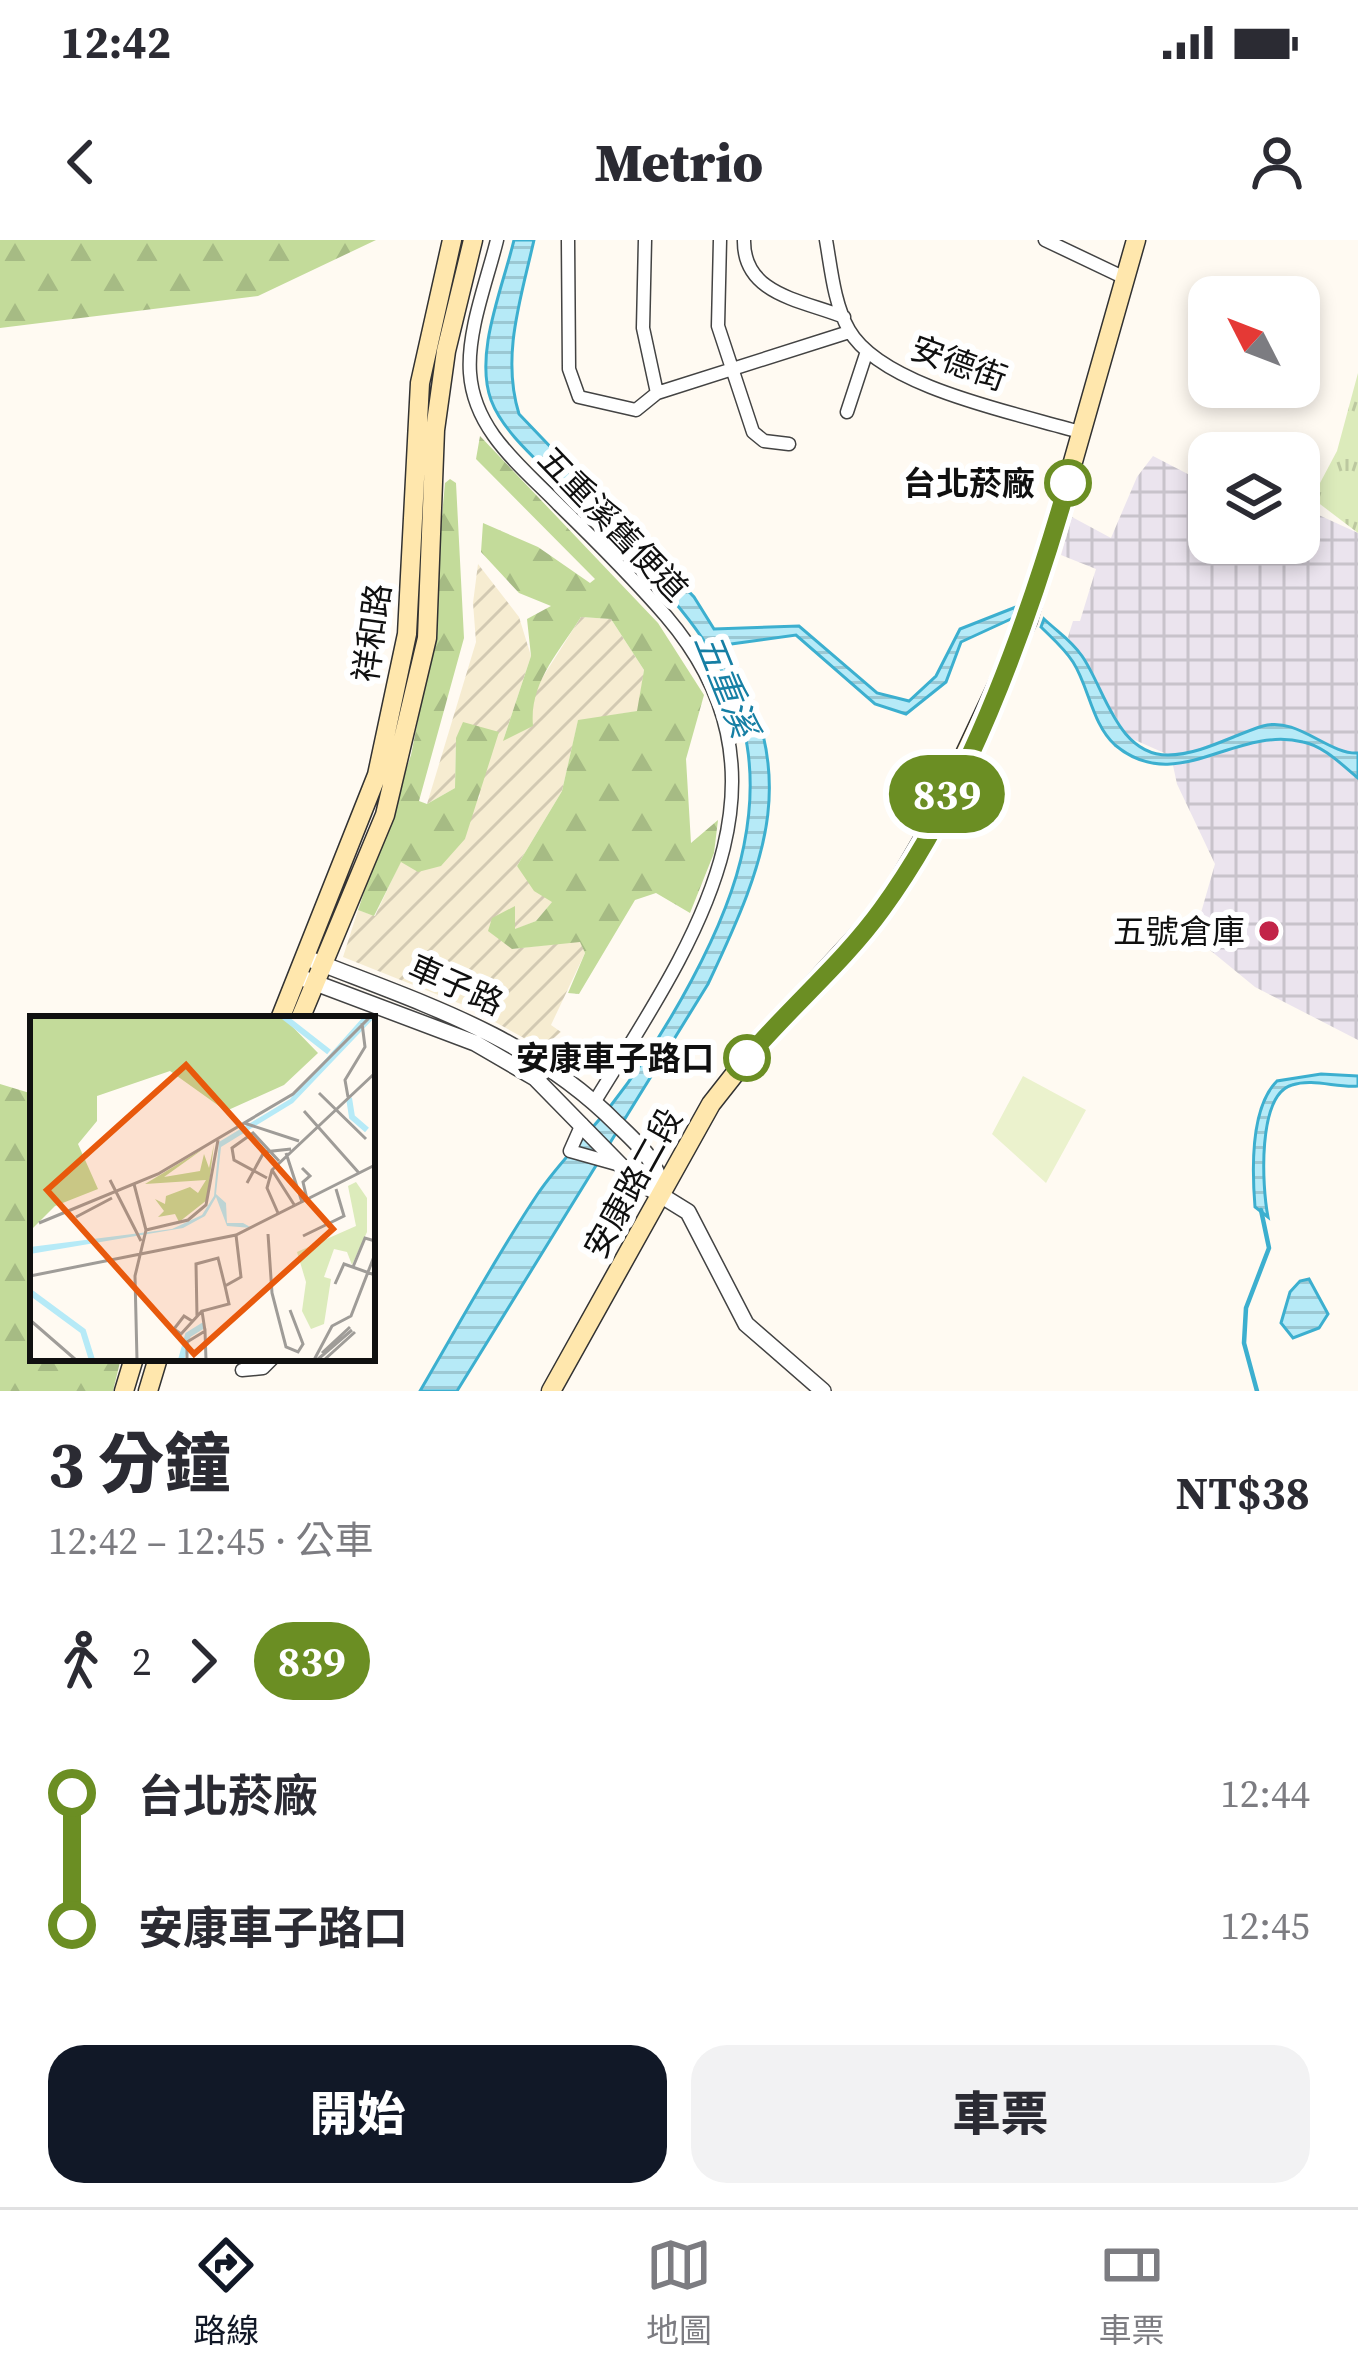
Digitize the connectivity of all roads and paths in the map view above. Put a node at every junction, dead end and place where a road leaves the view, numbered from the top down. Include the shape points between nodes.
1 (452, 240) edge
2 (473, 240) edge
3 (497, 240) edge
4 (568, 240) edge
5 (645, 240) edge
6 (719, 240) edge
7 (744, 240) edge
8 (826, 240) edge
9 (1045, 240) edge
10 (1130, 242) edge
11 (1127, 280) junction
12 (844, 317) junction
13 (849, 332) junction
14 (867, 351) junction
15 (731, 368) junction
16 (657, 393) junction
17 (847, 412) dead end
18 (1082, 433) junction
19 (790, 444) dead end
20 (311, 971) junction
21 (282, 1016) edge
22 (301, 1016) edge
23 (595, 1101) junction
24 (582, 1123) junction
25 (620, 1166) junction
26 (662, 1191) junction
27 (133, 1361) edge
28 (147, 1361) edge
29 (157, 1361) edge
30 (167, 1361) edge
31 (270, 1361) edge
32 (242, 1370) dead end
33 (124, 1391) edge
34 (138, 1391) edge
35 (148, 1391) edge
36 (159, 1391) edge
37 (551, 1391) edge
38 (824, 1391) edge

1 - 20 main road, 祥和路 via 420,383 407,634 373,790
2 - 20 main road, 祥和路 via 435,430 427,638 385,815
3 - 23 street, 五重溪舊便道 via 469,370 485,426 667,617 710,683 732,761 722,868 667,984
4 - 16 street via 569,369 579,397 636,410
5 - 16 street via 643,328
6 - 15 street via 718,326
7 - 12 street via 743,261 760,285
8 - 12 street, 安德街
9 - 11 street
10 - 11 main road, 安康路二段
11 - 18 main road, 安康路二段
12 - 13 street, 安德街
13 - 14 street, 安德街
13 - 15 street
14 - 17 street
14 - 18 street, 安德街 via 901,374
15 - 16 street
15 - 19 street via 753,432
18 - 26 main road, 安康路二段 via 1028,620 932,824 883,908 734,1073
20 - 21 main road, 祥和路
20 - 22 main road, 祥和路
20 - 23 street, 車子路 via 484,1028
20 - 24 street, 車子路 via 475,1043 535,1078
23 - 26 street, 車子路 via 657,1163
24 - 25 street, 車子路
24 - 25 street via 571,1151
25 - 26 street, 車子路
26 - 37 main road, 安康路二段
26 - 38 street, 車子路 via 697,1223 746,1324
27 - 33 main road
28 - 34 main road
29 - 35 main road
30 - 36 main road
31 - 32 street

